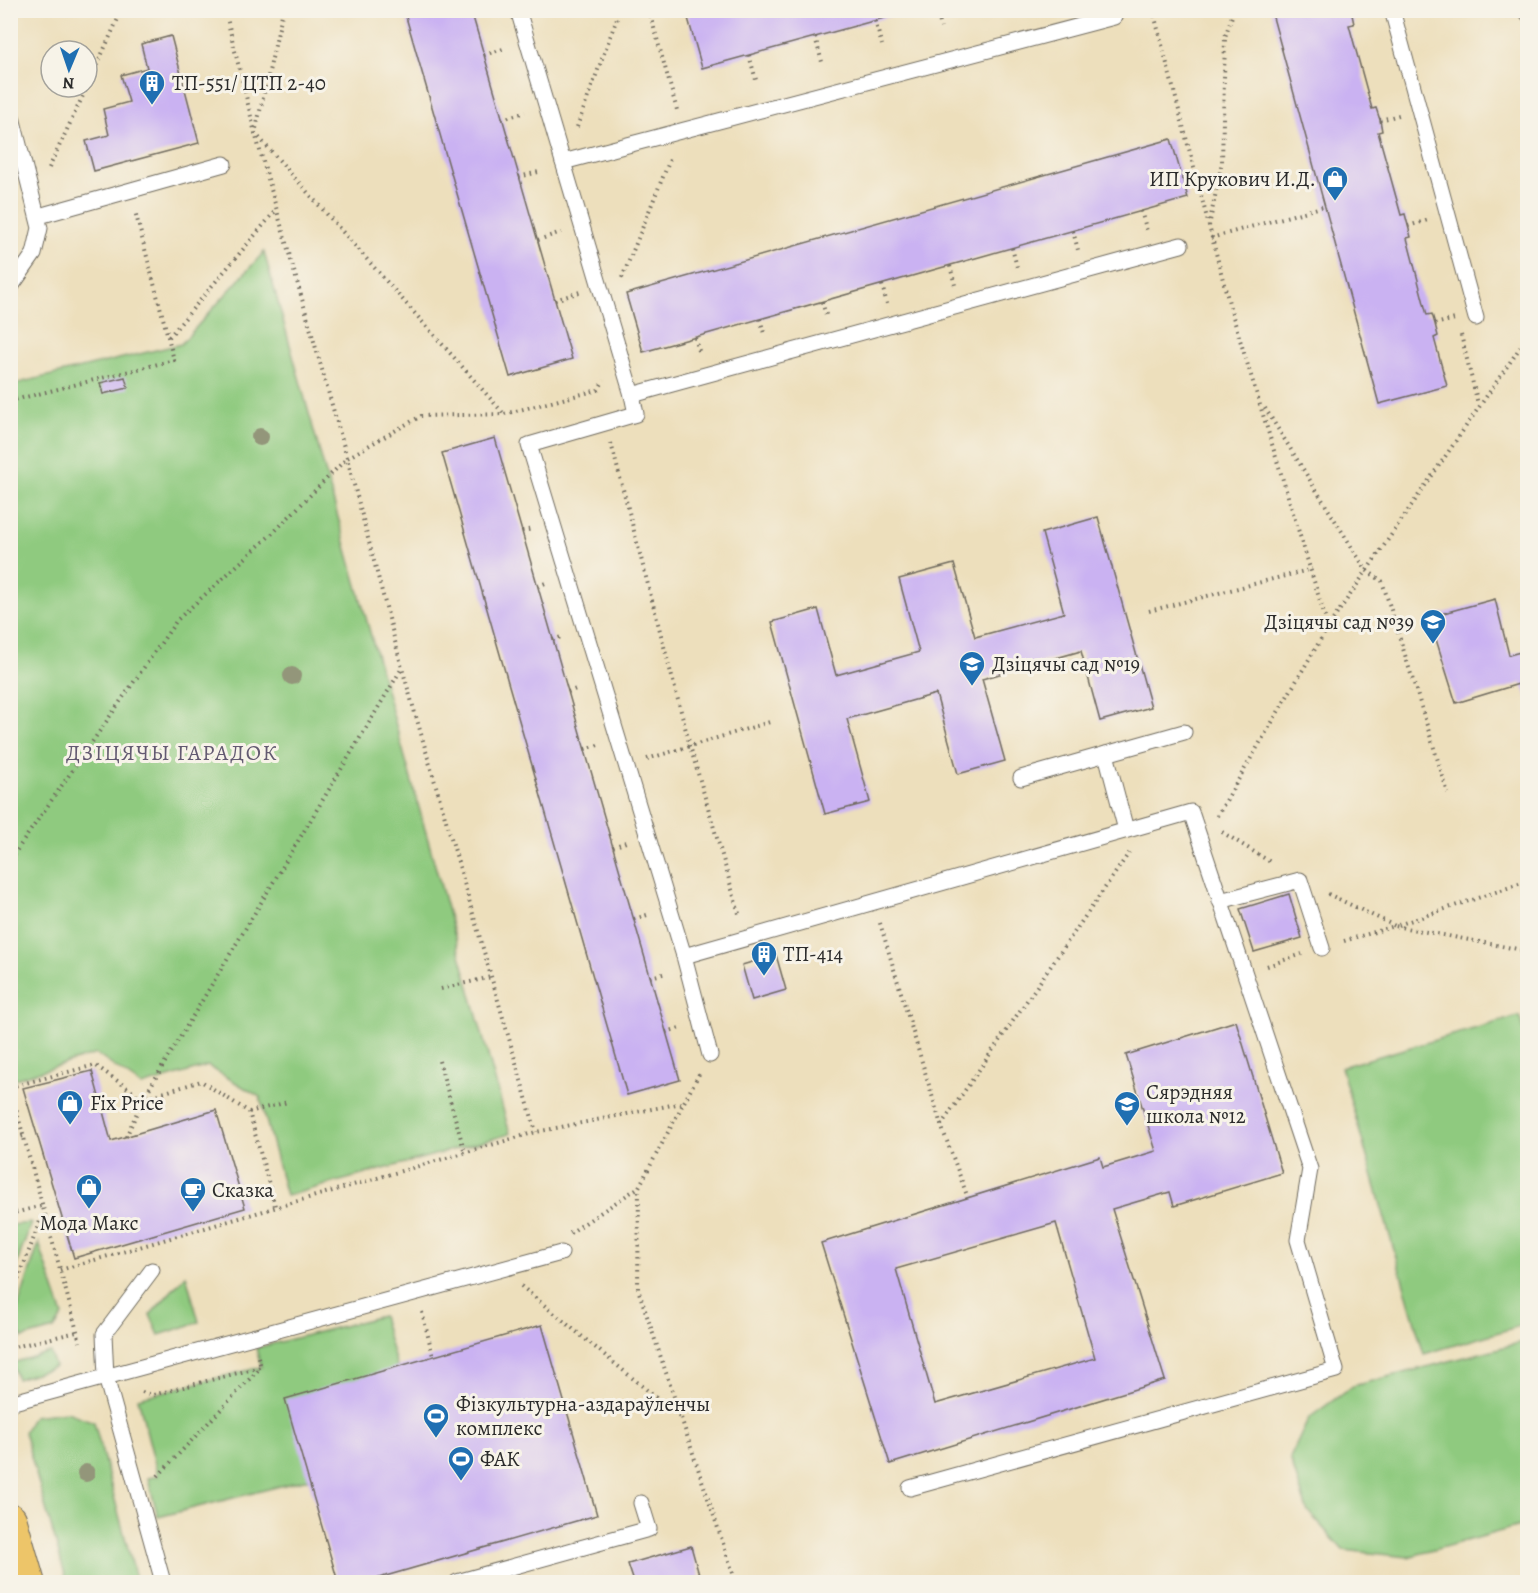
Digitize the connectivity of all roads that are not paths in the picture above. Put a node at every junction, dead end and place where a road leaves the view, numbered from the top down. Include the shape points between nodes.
1 (518, 10) edge
2 (1392, 10) edge
3 (1114, 17) dead end
4 (10, 109) edge
5 (14, 134) edge
6 (563, 162) junction
7 (224, 164) dead end
8 (39, 216) junction
9 (1181, 245) dead end
10 (10, 288) edge
11 (1476, 318) dead end
12 (632, 395) junction
13 (1184, 732) dead end
14 (1106, 754) junction
15 (1021, 778) dead end
16 (1126, 830) junction
17 (1220, 901) junction
18 (1322, 948) road end
19 (684, 956) junction
20 (710, 1055) road end
21 (561, 1253) dead end
22 (152, 1270) dead end
23 (106, 1377) junction
24 (10, 1403) edge
25 (910, 1488) dead end
26 (641, 1503) dead end
27 (10, 1520) edge
28 (28, 1582) edge
29 (163, 1582) edge
30 (457, 1582) edge

1 - 6 lane
2 - 11 lane
3 - 6 lane
4 - 5 lane
5 - 8 lane
6 - 12 lane
7 - 8 lane
8 - 10 lane via 39,240 34,254
9 - 12 lane
12 - 19 lane via 636,414 529,445
13 - 14 lane
14 - 15 lane
14 - 16 lane
16 - 17 lane via 1191,812
16 - 19 lane
17 - 18 lane via 1300,880
17 - 25 lane via 1310,1169 1298,1240 1336,1370
19 - 20 lane
21 - 23 lane
22 - 23 lane via 104,1334
23 - 24 lane
23 - 29 lane
26 - 30 lane via 649,1529
27 - 28 main road

